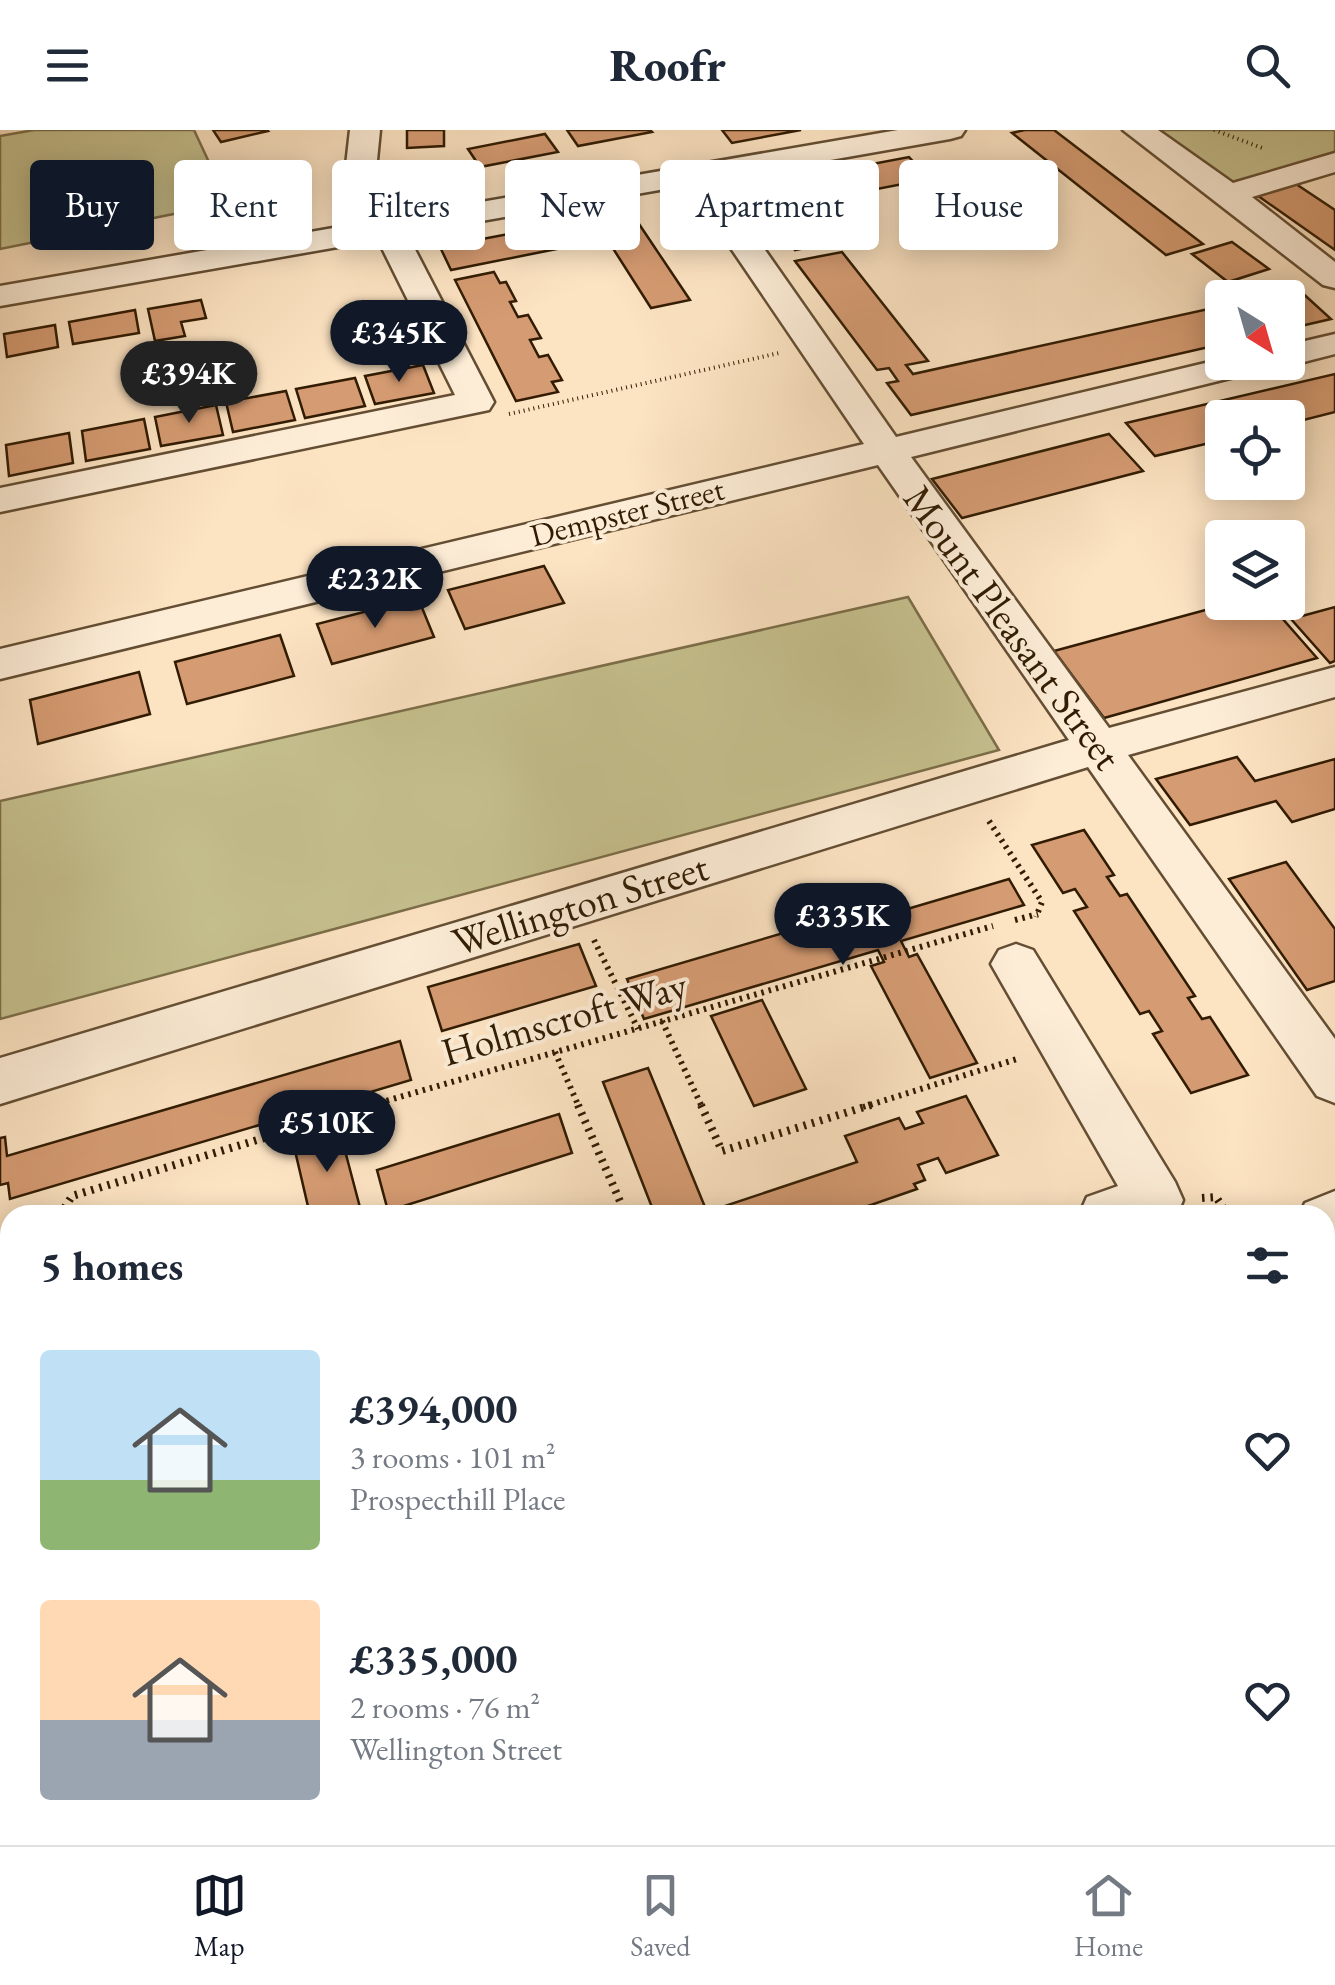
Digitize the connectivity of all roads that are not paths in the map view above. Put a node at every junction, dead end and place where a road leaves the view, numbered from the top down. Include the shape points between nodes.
1 (364, 130) edge
2 (950, 130) edge
3 (1138, 130) edge
4 (366, 160) edge
5 (768, 160) edge
6 (1335, 162) edge
7 (660, 178) edge
8 (1229, 194) junction
9 (485, 210) edge
10 (332, 237) edge
11 (383, 250) edge
12 (749, 250) edge
13 (1335, 278) edge
14 (0, 296) edge
15 (1335, 344) edge
16 (1305, 351) edge
17 (1205, 374) edge
18 (886, 449) junction
19 (0, 500) edge
20 (0, 664) edge
21 (1335, 682) edge
22 (1099, 747) junction
23 (1016, 964) road end
24 (1335, 1080) edge
25 (0, 1081) edge
26 (1130, 1205) edge

1 - 4 street
2 - 5 street
3 - 8 street
6 - 8 street
7 - 9 street
8 - 13 street
10 - 14 street
11 - 19 street via 476,402
12 - 18 street, Mount Pleasant Street
15 - 16 street
17 - 18 street, Dempster Street
18 - 20 street, Dempster Street
18 - 22 street, Mount Pleasant Street
21 - 22 street, Wellington Street
22 - 24 street, Mount Pleasant Street
22 - 25 street, Wellington Street
23 - 26 street via 1064,1044

